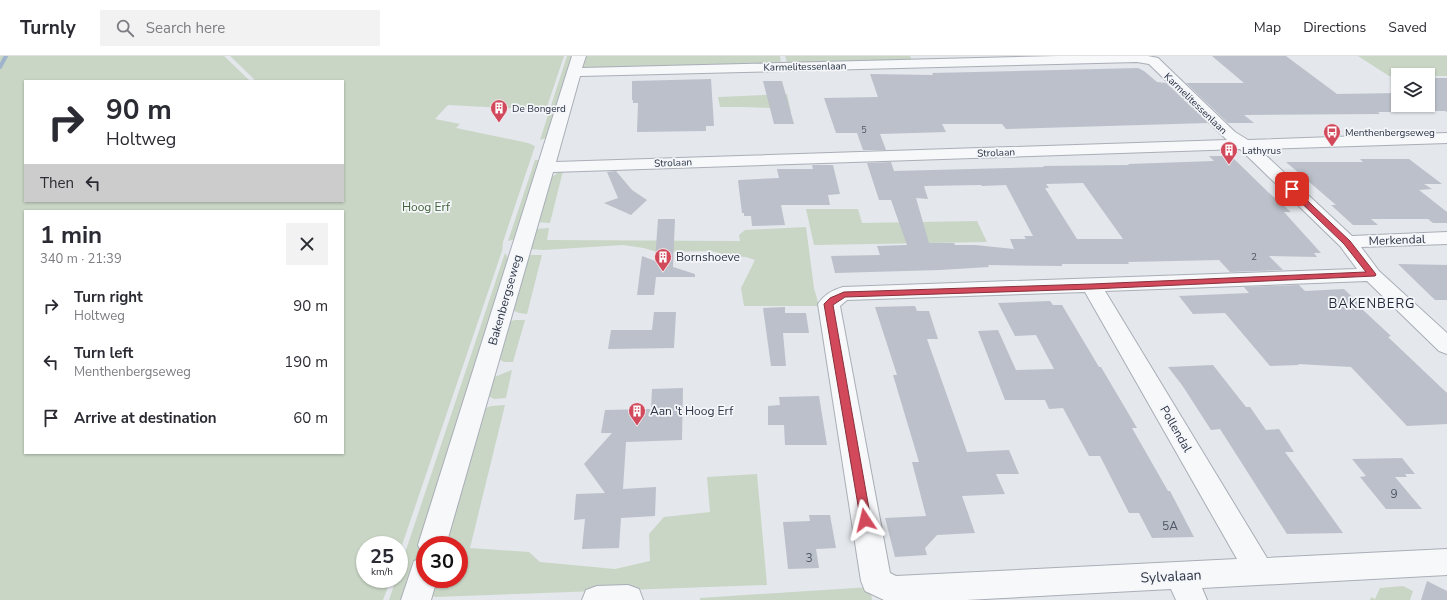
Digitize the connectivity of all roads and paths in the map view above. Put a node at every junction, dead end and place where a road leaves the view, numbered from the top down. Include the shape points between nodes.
1 (579, 56) edge
2 (574, 72) junction
3 (1447, 138) edge
4 (1244, 144) junction
5 (546, 167) junction
6 (1447, 238) edge
7 (1347, 242) junction
8 (1372, 275) junction
9 (1092, 286) junction
10 (1447, 346) edge
11 (435, 536) edge
12 (1447, 562) edge
13 (1259, 571) junction
14 (420, 588) edge
15 (1186, 588) edge
16 (628, 599) dead end
17 (416, 600) edge
18 (597, 600) edge

1 - 2 street, Bakenbergseweg
2 - 4 street, Karmelitessenlaan via 1137,58 1153,61 1229,134
2 - 5 street, Bakenbergseweg
3 - 4 street, Strolaan
4 - 5 street, Strolaan
4 - 7 street
5 - 11 street, Bakenbergseweg
6 - 7 street, Merkendal
7 - 8 street
8 - 9 street
8 - 10 street
9 - 13 street, Pollendal
9 - 15 street, Sylvalaan via 844,294 829,304 876,581 894,590
12 - 13 street, Sylvalaan
13 - 15 street, Sylvalaan
14 - 17 street
16 - 18 street

